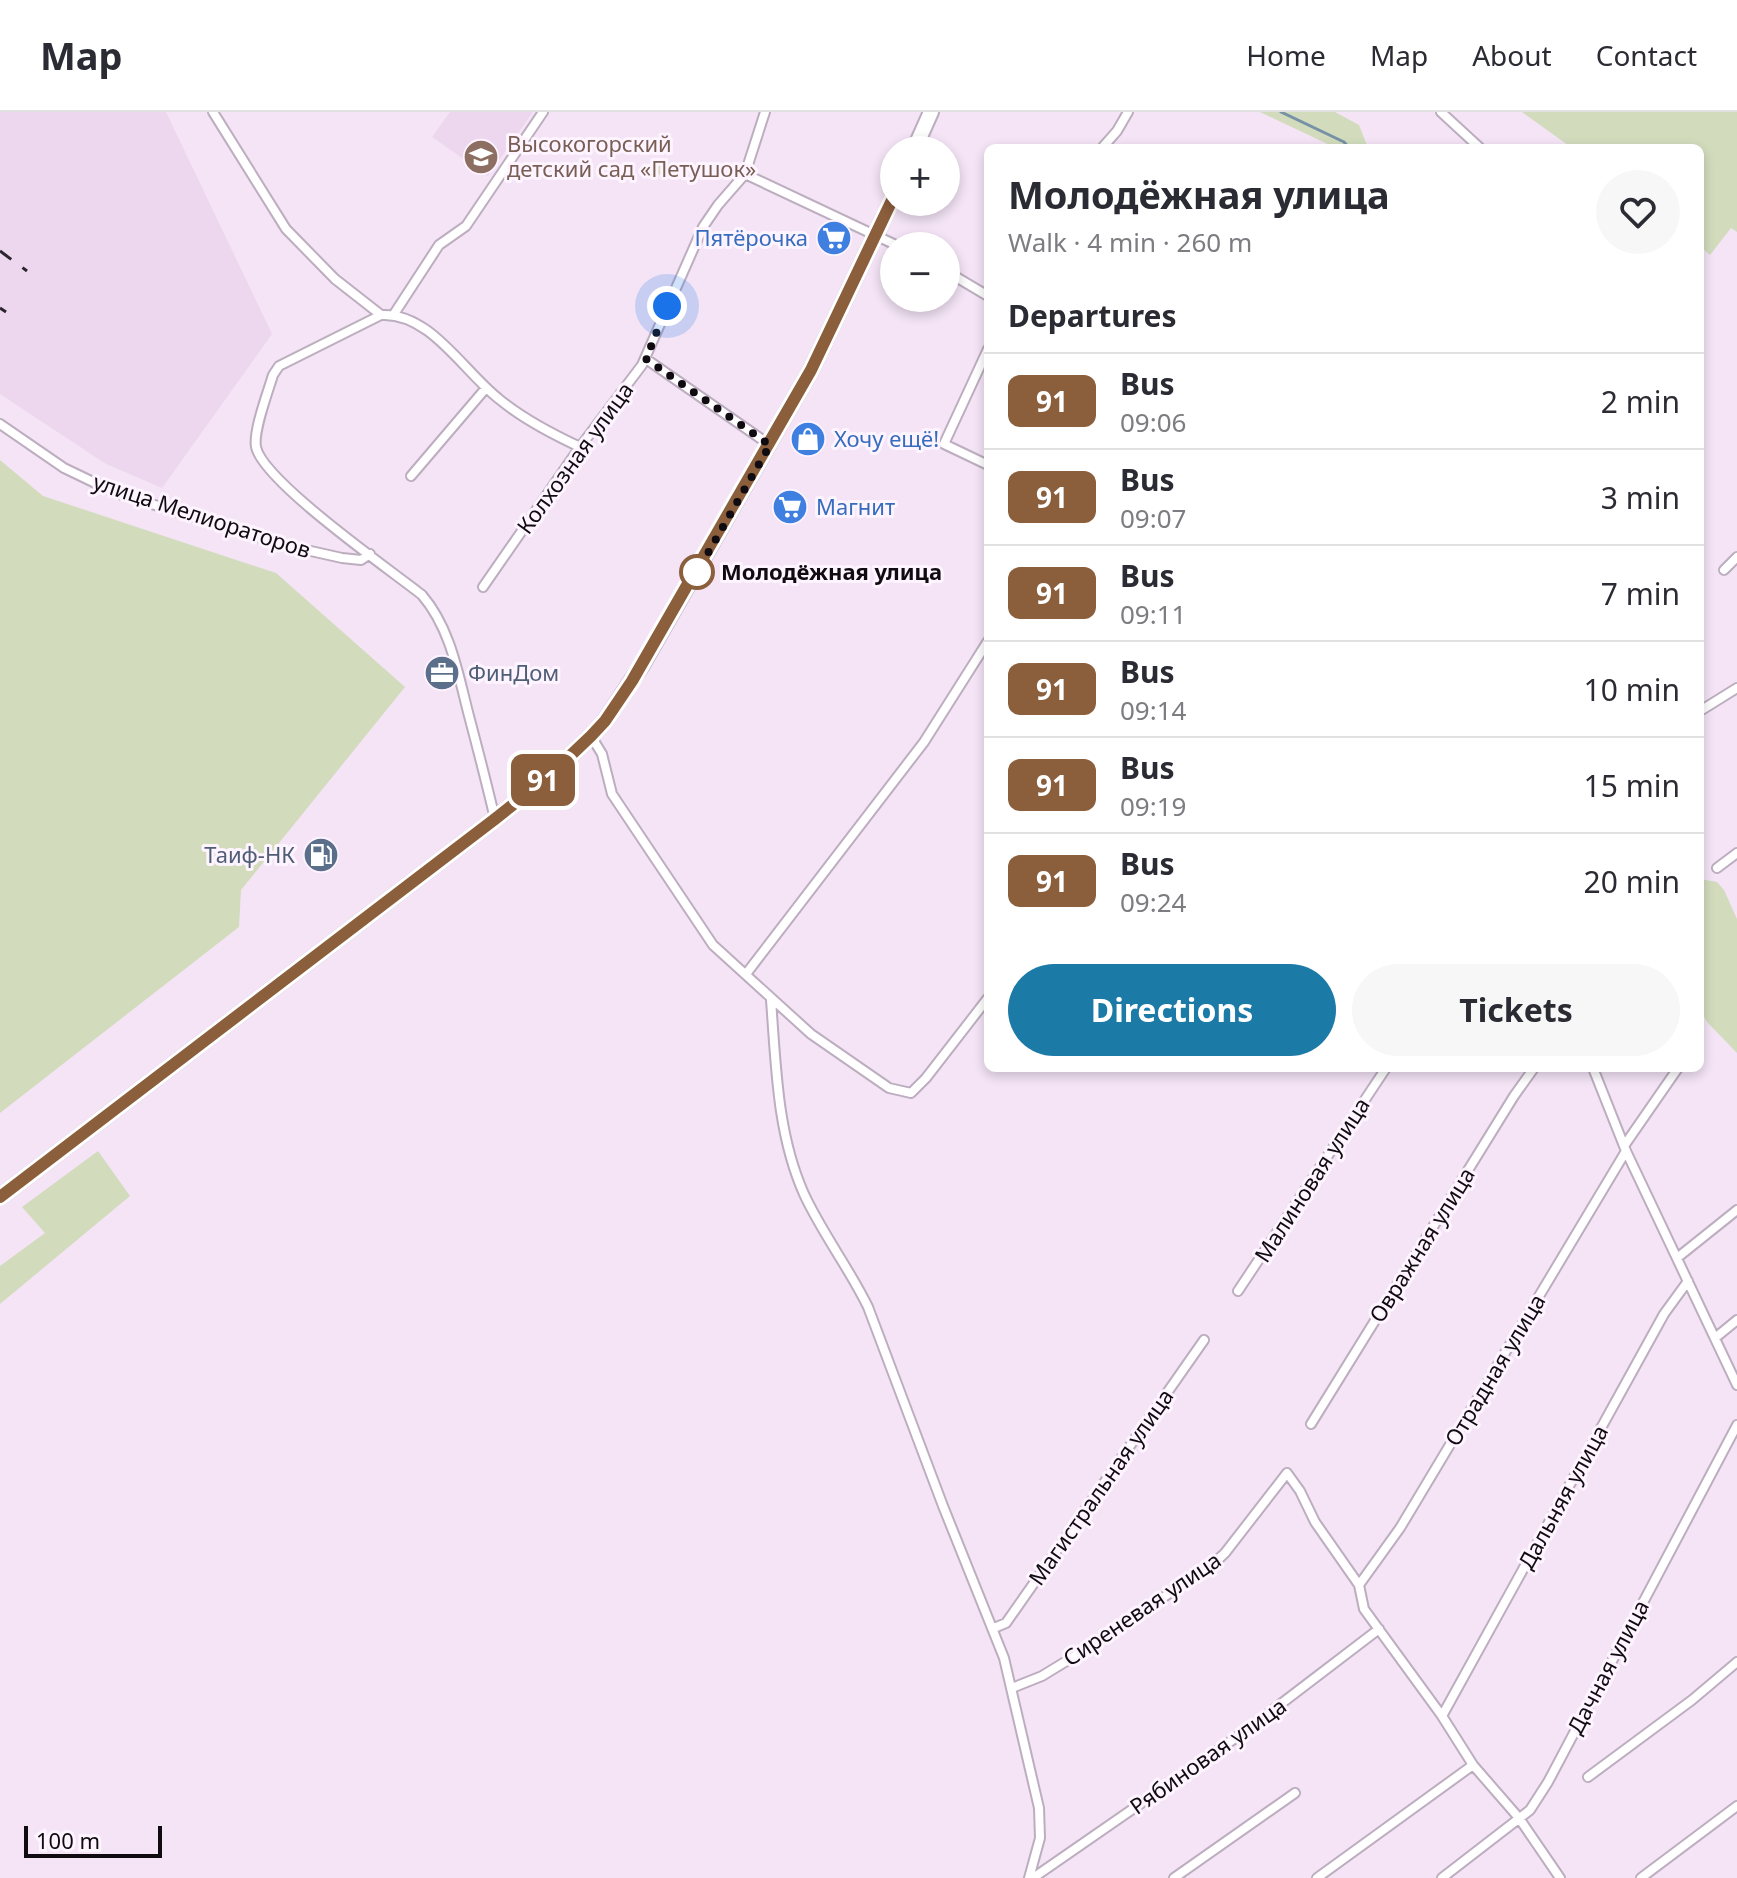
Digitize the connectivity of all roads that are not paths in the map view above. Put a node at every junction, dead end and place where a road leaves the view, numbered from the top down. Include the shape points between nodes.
1 (213, 112) edge
2 (543, 112) edge
3 (765, 112) edge
4 (931, 112) edge
5 (1128, 112) edge
6 (1441, 112) edge
7 (920, 136) edge
8 (1106, 144) edge
9 (1476, 144) edge
10 (745, 174) junction
11 (885, 216) edge
12 (876, 237) junction
13 (880, 239) edge
14 (960, 279) edge
15 (984, 294) edge
16 (394, 314) junction
17 (381, 315) junction
18 (984, 358) edge
19 (646, 359) junction
20 (486, 388) junction
21 (0, 424) edge
22 (770, 445) junction
23 (580, 447) junction
24 (984, 463) edge
25 (411, 476) dead end
26 (370, 554) junction
27 (1737, 557) edge
28 (1724, 570) dead end
29 (483, 587) dead end
30 (984, 647) edge
31 (1737, 688) edge
32 (1704, 709) edge
33 (591, 736) junction
34 (495, 819) junction
35 (1737, 853) edge
36 (1717, 868) dead end
37 (746, 974) junction
38 (771, 1000) junction
39 (984, 1003) edge
40 (1383, 1072) edge
41 (1531, 1072) edge
42 (1595, 1072) edge
43 (1675, 1072) edge
44 (1625, 1148) junction
45 (0, 1197) edge
46 (1737, 1210) edge
47 (1677, 1258) junction
48 (1688, 1281) junction
49 (1238, 1291) dead end
50 (1737, 1320) edge
51 (1715, 1338) junction
52 (1204, 1340) dead end
53 (1737, 1385) edge
54 (1311, 1424) dead end
55 (1737, 1425) edge
56 (1359, 1585) junction
57 (994, 1628) junction
58 (1379, 1629) junction
59 (1737, 1662) edge
60 (1012, 1688) junction
61 (1442, 1716) junction
62 (1473, 1765) junction
63 (1588, 1777) dead end
64 (1295, 1793) dead end
65 (1737, 1806) edge
66 (1519, 1818) junction
67 (1031, 1878) edge
68 (1174, 1878) edge
69 (1317, 1878) edge
70 (1442, 1878) edge
71 (1560, 1878) edge
72 (1641, 1878) edge

1 - 17 street via 286,229 335,279
2 - 16 street via 466,226 439,245
3 - 10 street, Колхозная улица
4 - 7 main road
5 - 8 street
6 - 9 street
10 - 12 street
10 - 19 street, Колхозная улица via 703,227
11 - 12 main road
12 - 13 street
12 - 22 main road
14 - 15 street
16 - 17 street
16 - 20 street via 418,322
17 - 26 street via 279,366 255,443 259,457 289,492
18 - 24 street via 944,444
19 - 22 street
19 - 23 street, Колхозная улица
20 - 23 street via 535,424
20 - 25 street
21 - 26 street, улица Мелиораторов via 64,468 116,493 284,545 361,560
22 - 33 main road via 642,665
23 - 29 street, Колхозная улица
26 - 34 street via 422,595 443,626
27 - 28 street
30 - 37 street via 924,742
31 - 32 street
33 - 34 main road
33 - 37 street via 602,754 612,794 713,945
34 - 45 main road
35 - 36 street
37 - 38 street
38 - 39 street via 849,1062 889,1088 911,1093
38 - 57 street via 779,1096 795,1172 868,1307
40 - 49 street, Малиновая улица
41 - 54 street, Овражная улица
42 - 44 street
43 - 44 street, Отрадная улица
44 - 47 street
44 - 56 street, Отрадная улица via 1400,1528
46 - 47 street
47 - 48 street
48 - 51 street
48 - 61 street, Дальняя улица via 1664,1314
50 - 51 street
51 - 53 street
52 - 57 street, Магистральная улица via 1006,1623
55 - 66 street, Дачная улица via 1548,1782
56 - 58 street via 1364,1609
56 - 60 street, Сиреневая улица via 1287,1473 1212,1565 1078,1654
57 - 60 street
58 - 61 street
58 - 67 street, Рябиновая улица via 1244,1732
59 - 63 street
60 - 67 street via 1039,1808 1040,1838
61 - 62 street
62 - 66 street
62 - 69 street
64 - 68 street
65 - 72 street
66 - 70 street, Дачная улица
66 - 71 street

